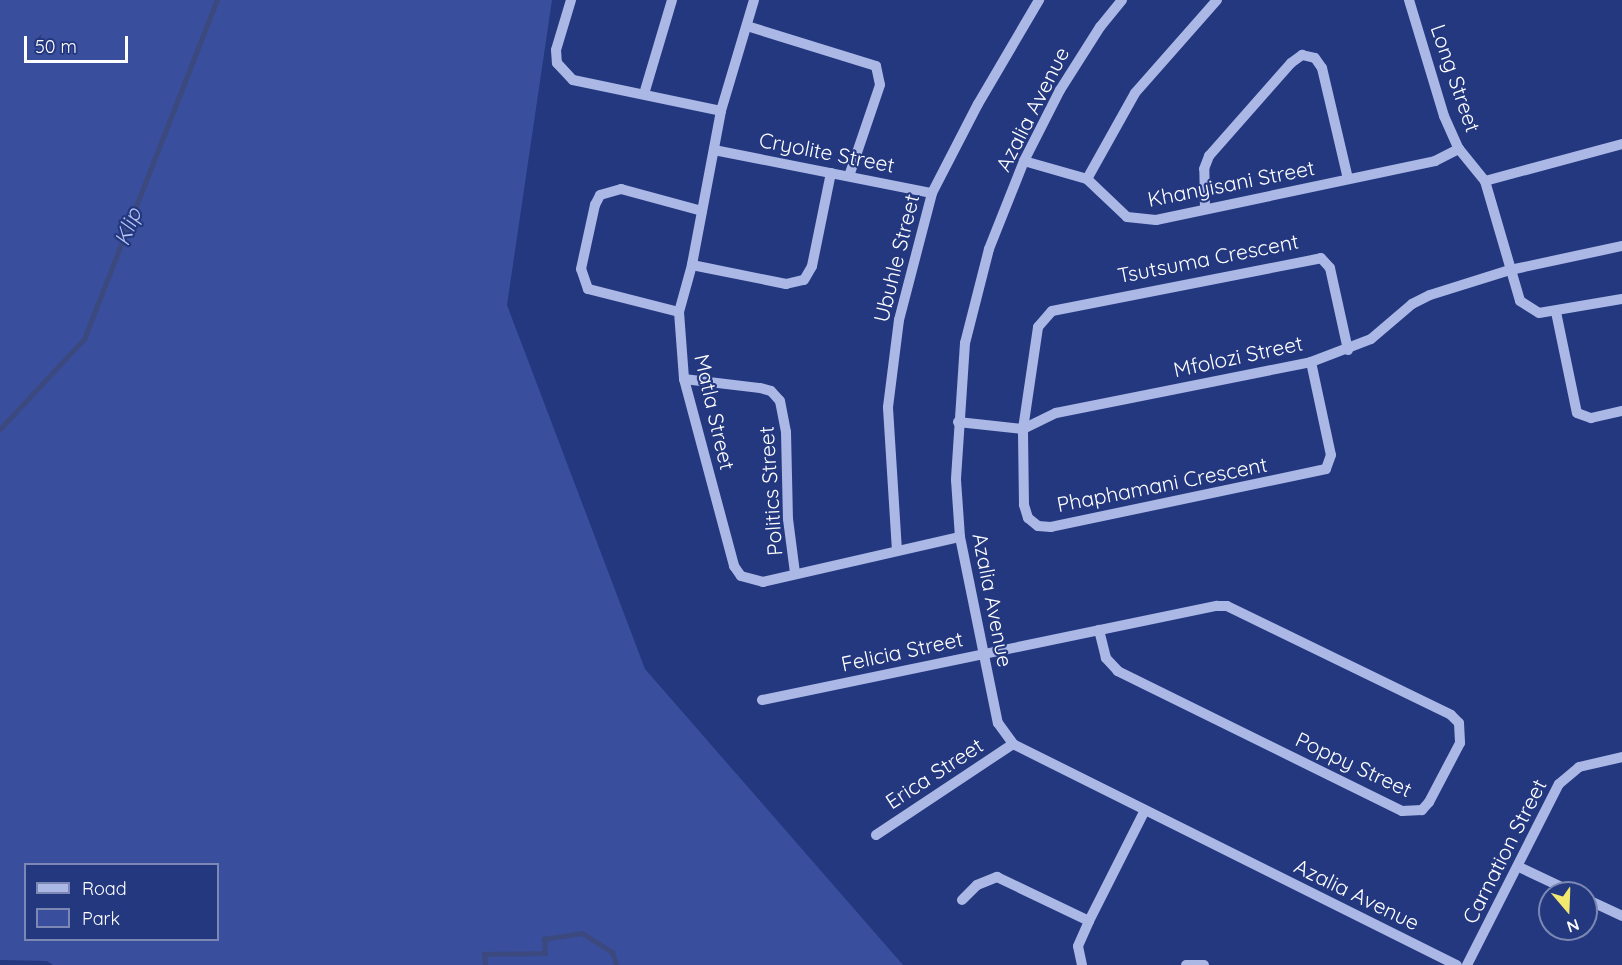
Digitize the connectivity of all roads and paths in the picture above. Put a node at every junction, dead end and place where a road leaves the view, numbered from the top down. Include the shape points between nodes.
1 (571, 0) edge
2 (672, 0) edge
3 (754, 0) edge
4 (1039, 0) edge
5 (1122, 0) edge
6 (1217, 0) edge
7 (1409, 0) edge
8 (747, 26) junction
9 (644, 94) junction
10 (721, 111) junction
11 (1622, 144) edge
12 (1459, 148) junction
13 (714, 150) junction
14 (1024, 161) junction
15 (831, 173) junction
16 (849, 176) junction
17 (1087, 179) junction
18 (1348, 179) junction
19 (1485, 181) junction
20 (932, 193) junction
21 (1205, 208) junction
22 (702, 211) junction
23 (1622, 246) edge
24 (692, 265) junction
25 (1510, 270) junction
26 (1622, 298) edge
27 (679, 312) junction
28 (1556, 312) junction
29 (1044, 318) joint
30 (1348, 350) junction
31 (1311, 362) junction
32 (684, 379) junction
33 (1622, 411) edge
34 (958, 422) junction
35 (1023, 429) junction
36 (960, 537) junction
37 (897, 551) junction
38 (795, 573) junction
39 (1227, 606) joint
40 (1100, 630) junction
41 (983, 654) junction
42 (762, 700) dead end
43 (1013, 744) junction
44 (1622, 757) edge
45 (1145, 810) junction
46 (876, 835) dead end
47 (1519, 867) junction
48 (1549, 881) edge
49 (962, 900) dead end
50 (1598, 905) edge
51 (1622, 916) edge
52 (1089, 921) junction
53 (1082, 965) edge
54 (1186, 965) edge
55 (1204, 965) edge
56 (1457, 965) edge
57 (1467, 965) edge

1 - 9 street via 556,50 563,72 583,84
2 - 9 street
3 - 8 street, Matla Street
4 - 20 street, Ubuhle Street
5 - 14 street, Azalia Avenue via 1060,90
6 - 17 street via 1135,93
7 - 12 street, Long Street via 1444,116
8 - 10 street, Matla Street
8 - 16 street via 876,66 880,85
9 - 10 street
10 - 13 street, Matla Street
11 - 19 street
12 - 18 street, Khanyisani Street via 1435,161
12 - 19 street, Long Street
13 - 15 street, Cryolite Street
13 - 22 street, Matla Street
14 - 17 street
14 - 34 street, Azalia Avenue via 989,249 965,343
15 - 16 street, Cryolite Street
15 - 24 street via 812,266 804,280 786,284
16 - 20 street, Cryolite Street
17 - 21 street, Khanyisani Street via 1113,207 1141,221
18 - 21 street, Khanyisani Street
18 - 21 street via 1322,68 1315,58 1302,55 1209,156 1204,169
19 - 25 street, Long Street
20 - 37 street, Ubuhle Street via 899,320 890,383
22 - 24 street, Matla Street
22 - 27 street via 621,189 610,190 595,205 582,269 588,289
23 - 25 street, Mfolozi Street
24 - 27 street, Matla Street
25 - 28 street, Long Street via 1520,301 1529,310
25 - 30 street, Mfolozi Street via 1430,295 1412,304 1371,339
26 - 28 street, Long Street
27 - 32 street, Matla Street
28 - 33 street via 1577,413 1591,418
29 - 30 street, Tsutsuma Crescent via 1065,307 1321,258 1330,268
29 - 35 street, Phaphamani Crescent via 1038,327
30 - 31 street, Mfolozi Street
31 - 35 street, Mfolozi Street via 1056,413
31 - 35 street, Phaphamani Crescent via 1331,455 1330,462 1319,472 1051,527 1038,526 1028,518 1024,505
32 - 38 street, Matla Street via 734,566 750,581 764,582
32 - 38 street, Politics Street via 759,388 780,401 786,432 788,519
34 - 35 street
34 - 36 street, Azalia Avenue via 956,480
36 - 37 street, Matla Street
36 - 41 street, Azalia Avenue
37 - 38 street, Matla Street
39 - 40 street, Felicia Street
39 - 40 street, Poppy Street via 1459,723 1460,743 1422,810 1402,811 1118,671 1106,658
40 - 41 street, Felicia Street
41 - 42 street, Felicia Street
41 - 43 street, Azalia Avenue via 998,723
43 - 45 street, Azalia Avenue
43 - 46 street, Erica Street
44 - 47 street, Carnation Street via 1579,767 1558,784
45 - 52 street
45 - 56 street, Azalia Avenue
47 - 48 street
47 - 57 street, Carnation Street
49 - 52 street via 977,885 997,877
50 - 51 street
52 - 53 street via 1078,946
54 - 55 street

